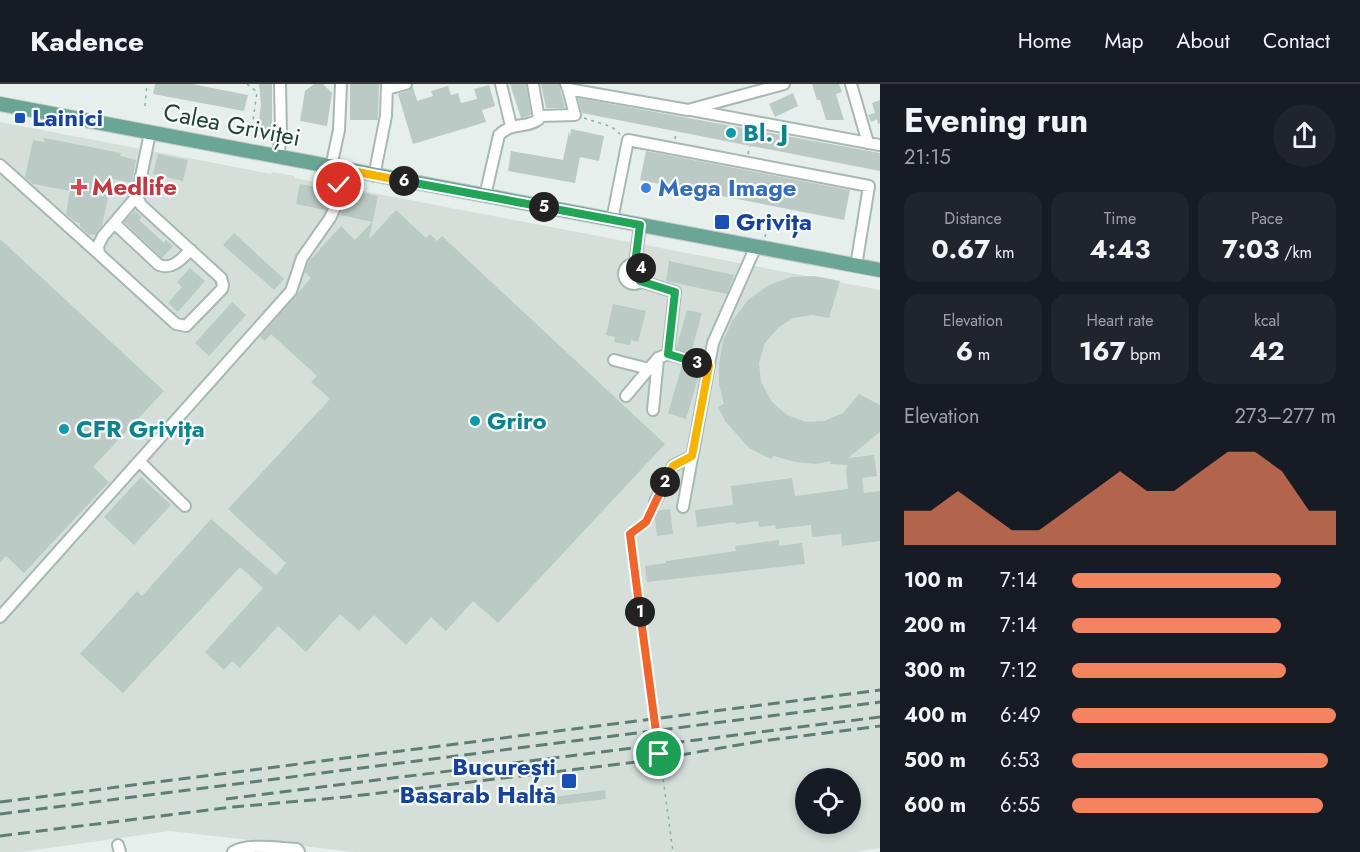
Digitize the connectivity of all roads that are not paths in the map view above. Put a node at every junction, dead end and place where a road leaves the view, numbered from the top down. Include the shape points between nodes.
1 (280, 84) edge
2 (341, 84) edge
3 (406, 84) edge
4 (501, 84) edge
5 (533, 84) edge
6 (784, 84) edge
7 (851, 84) edge
8 (567, 86) edge
9 (387, 87) edge
10 (0, 104) edge
11 (688, 110) junction
12 (539, 116) junction
13 (512, 126) junction
14 (154, 133) junction
15 (868, 143) junction
16 (880, 145) edge
17 (278, 157) junction
18 (0, 165) edge
19 (331, 167) junction
20 (374, 176) junction
21 (485, 196) junction
22 (138, 199) junction
23 (612, 220) junction
24 (114, 223) junction
25 (640, 225) junction
26 (756, 246) junction
27 (191, 250) junction
28 (99, 254) junction
29 (635, 264) junction
30 (856, 266) junction
31 (880, 270) edge
32 (640, 281) junction
33 (663, 356) junction
34 (614, 360) dead end
35 (709, 366) junction
36 (649, 369) junction
37 (626, 396) dead end
38 (653, 410) dead end
39 (692, 456) junction
40 (140, 462) junction
41 (655, 502) road end
42 (185, 506) dead end
43 (683, 507) dead end
44 (0, 617) edge
45 (233, 852) edge
46 (298, 852) edge

1 - 17 street
2 - 19 street via 339,130
3 - 9 street
4 - 13 street
5 - 12 street
6 - 11 street
7 - 15 street
8 - 11 street
8 - 12 street via 575,115
9 - 20 street via 386,116
10 - 14 main road, Calea Griviței
11 - 15 street
12 - 13 street via 533,123
13 - 21 street via 496,139
14 - 17 main road, Calea Griviței
14 - 22 street
15 - 16 street
17 - 19 main road, Calea Griviței
18 - 28 street
19 - 20 main road, Calea Griviței
19 - 40 street via 340,189 338,201 302,258 291,291
20 - 21 main road, Calea Griviței
21 - 23 main road, Calea Griviței
22 - 24 street
22 - 27 street
23 - 25 main road, Calea Griviței
23 - 30 street via 628,140 869,186
24 - 27 street via 165,268
24 - 28 street via 99,242
25 - 26 main road, Calea Griviței
25 - 29 street
26 - 30 main road, Calea Griviței
26 - 35 street via 713,343
27 - 28 street via 224,285 186,326 176,324
29 - 32 street via 643,273
29 - 32 street via 626,268 625,278 632,284
30 - 31 main road, Calea Griviței
32 - 33 street via 675,292
33 - 35 street
33 - 36 street
33 - 38 street
34 - 36 street
35 - 39 street
36 - 37 street
39 - 41 street via 673,466
39 - 43 street
40 - 42 street
40 - 44 street
45 - 46 street via 249,848

